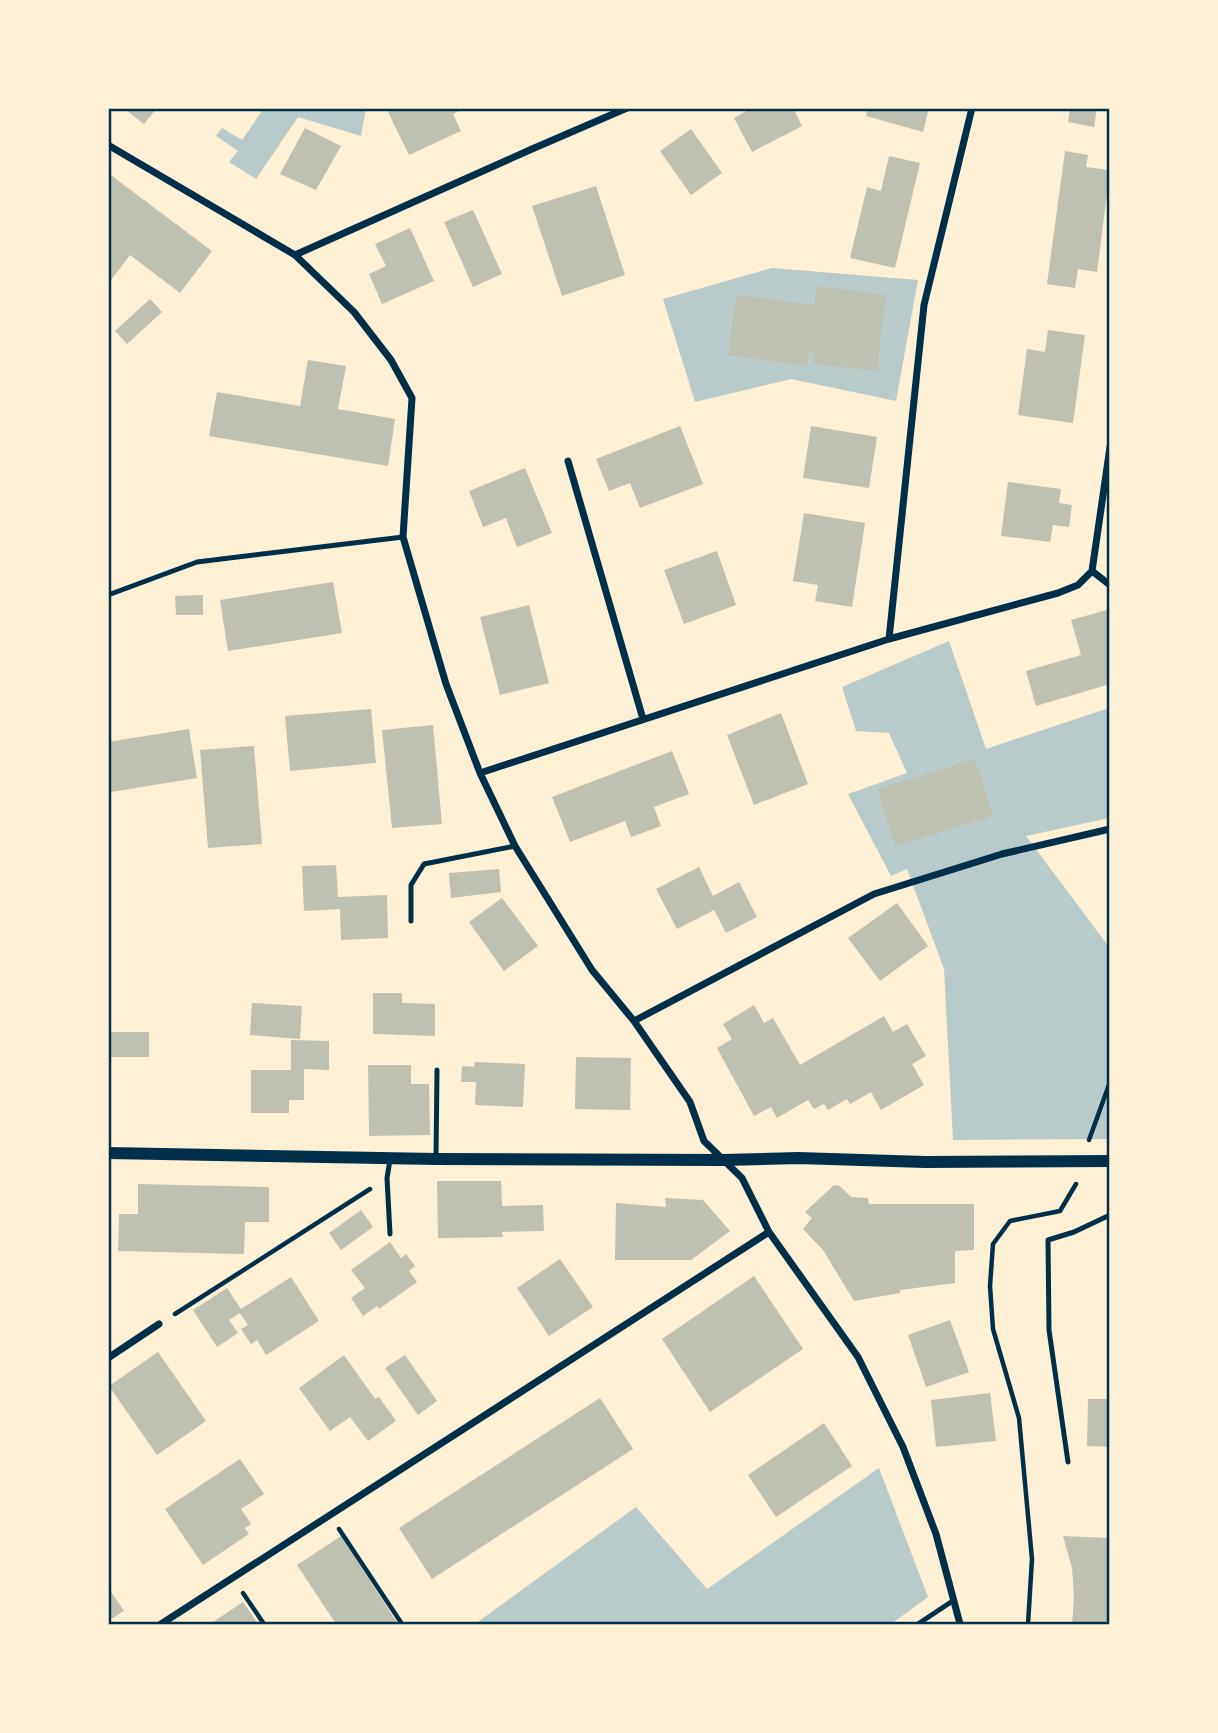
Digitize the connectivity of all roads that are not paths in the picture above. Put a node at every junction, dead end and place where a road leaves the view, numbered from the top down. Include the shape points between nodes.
1 (627, 108) edge
2 (972, 108) edge
3 (108, 145) edge
4 (295, 255) junction
5 (1110, 447) edge
6 (568, 461) dead end
7 (403, 537) junction
8 (1092, 571) junction
9 (1110, 585) edge
10 (108, 595) edge
11 (889, 639) junction
12 (643, 719) junction
13 (480, 773) junction
14 (1110, 829) edge
15 (515, 846) junction
16 (411, 921) dead end
17 (634, 1021) junction
18 (437, 1070) dead end
19 (108, 1153) edge
20 (391, 1157) junction
21 (436, 1159) junction
22 (723, 1160) junction
23 (1110, 1161) edge
24 (1110, 1214) edge
25 (769, 1232) junction
26 (390, 1234) dead end
27 (159, 1324) road end
28 (108, 1357) edge
29 (1068, 1462) dead end
30 (954, 1600) junction
31 (162, 1625) edge
32 (918, 1625) edge
33 (960, 1625) edge

1 - 4 street
2 - 11 street via 924,304
3 - 4 street
4 - 7 street via 354,313 391,360 412,398
5 - 8 street
6 - 12 street
7 - 10 lane via 197,562
7 - 13 street via 446,684
8 - 9 street
8 - 11 street via 1078,585 1058,593
11 - 12 street
12 - 13 street
13 - 15 street
14 - 17 street via 1002,855 874,894
15 - 16 lane via 424,864 411,885
15 - 17 street via 592,970
17 - 22 street via 690,1102 704,1141
18 - 21 lane
19 - 20 street
20 - 21 street
20 - 26 lane via 387,1178
21 - 22 street
22 - 23 street
22 - 25 street via 742,1178
24 - 29 lane via 1048,1240 1049,1330
25 - 30 street via 859,1357 903,1447 936,1534
25 - 31 street
27 - 28 street
30 - 32 lane
30 - 33 street

